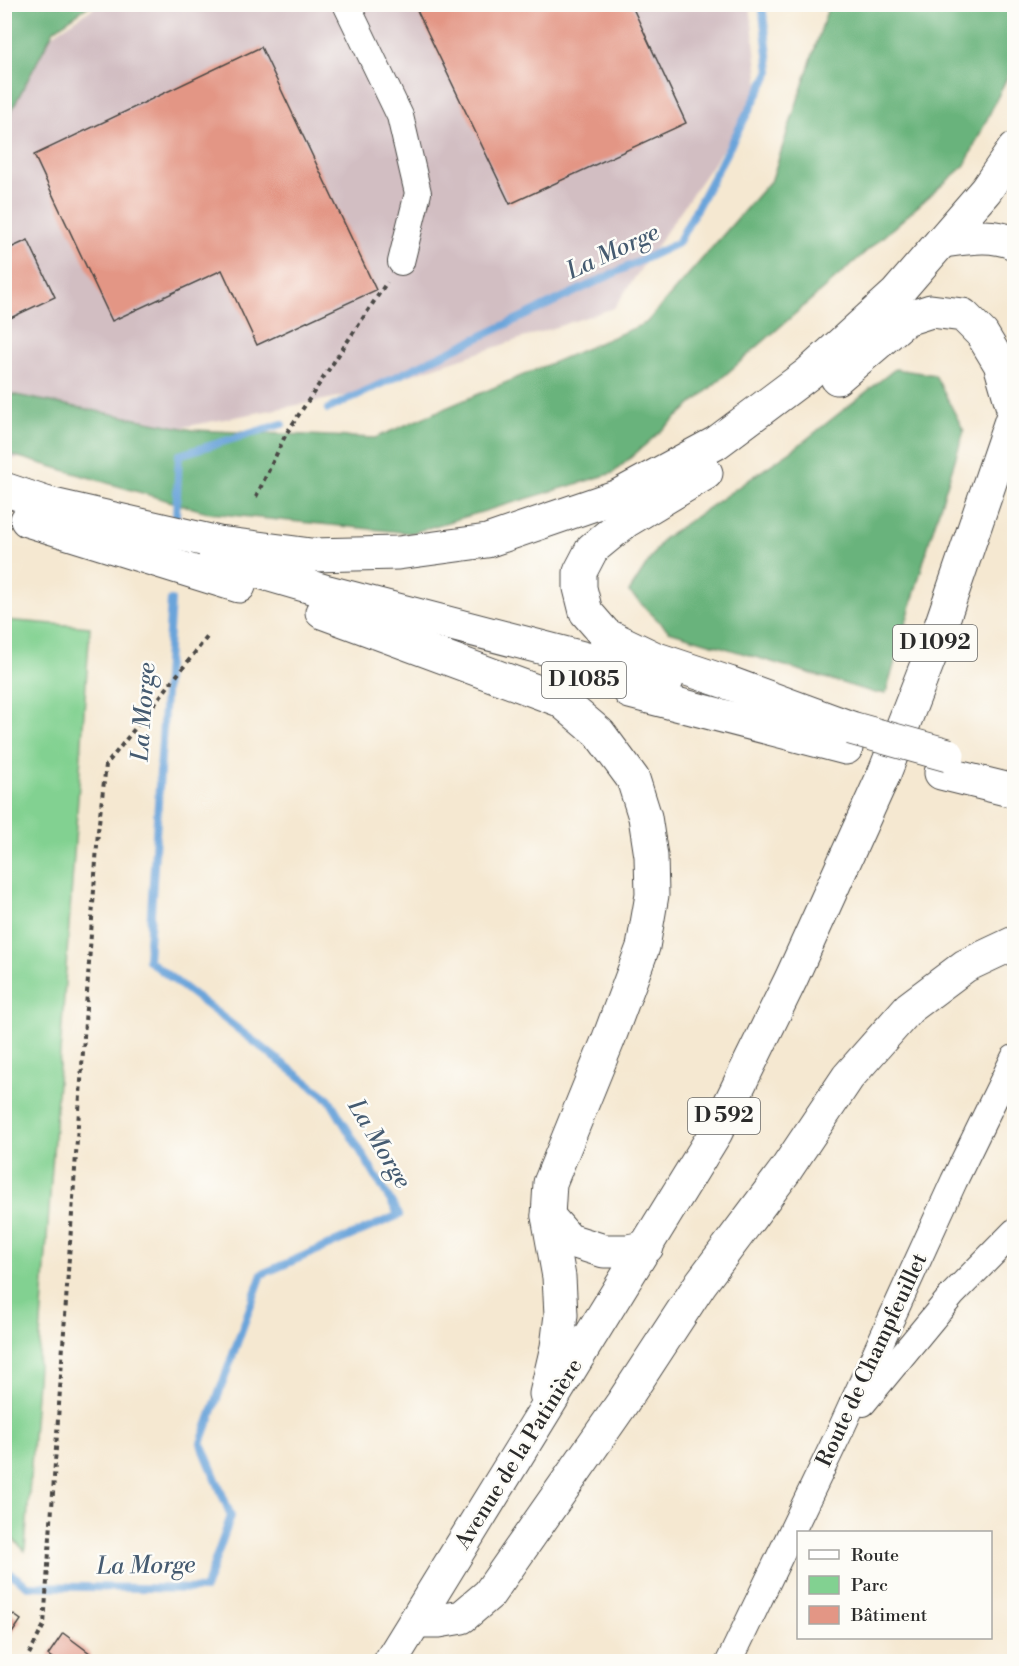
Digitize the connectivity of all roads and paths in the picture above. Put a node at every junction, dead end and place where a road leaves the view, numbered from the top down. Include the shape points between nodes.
1 (346, 4) edge
2 (1014, 149) edge
3 (942, 241) junction
4 (1014, 243) edge
5 (401, 262) joint
6 (1014, 412) edge
7 (4, 489) edge
8 (256, 496) dead end
9 (49, 504) junction
10 (4, 513) edge
11 (322, 612) junction
12 (208, 636) dead end
13 (849, 738) junction
14 (944, 764) junction
15 (1014, 771) edge
16 (884, 774) joint
17 (1014, 791) edge
18 (1014, 943) edge
19 (1014, 1058) edge
20 (548, 1216) junction
21 (1014, 1232) edge
22 (647, 1247) junction
23 (540, 1421) junction
24 (842, 1429) junction
25 (416, 1621) junction
26 (25, 1662) edge
27 (390, 1662) edge
28 (729, 1662) edge

1 - 5 street via 400,117 418,193
2 - 3 main road via 986,190
3 - 4 main road via 976,237 1004,238
3 - 9 main road via 896,294 808,374 716,443 618,496 487,541 398,553 310,555 219,543
5 - 8 path via 285,434
6 - 13 main road via 1000,364 982,334 963,315 932,311 906,319 805,405 735,456 626,520 592,549 580,572 586,612 606,635 654,658 729,682
6 - 16 main road, D 1092 via 934,646
7 - 9 main road, D 1085
9 - 13 main road, D 1085 via 215,559
10 - 11 main road, D 1085
11 - 13 main road, D 1085
11 - 20 main road via 560,700 599,733 633,779 645,817 651,856 652,895 644,947 550,1183
12 - 26 path via 106,765 44,1625
13 - 14 main road, D 1085
14 - 15 main road, D 1085
14 - 17 main road, D 1085
16 - 22 main road, D 592 via 716,1132
18 - 25 main road via 965,966 909,1008 848,1077 785,1171 701,1283 489,1594 462,1617
19 - 24 street, Route de Champfeuillet
20 - 22 main road via 569,1240 578,1243 604,1251
20 - 23 main road via 561,1315
21 - 24 street via 952,1295
22 - 23 main road, Avenue de la Patinière / D 592
23 - 25 main road, Avenue de la Patinière / D 592
24 - 28 street, Route de Champfeuillet
25 - 27 main road, Avenue de la Patinière / D 592

